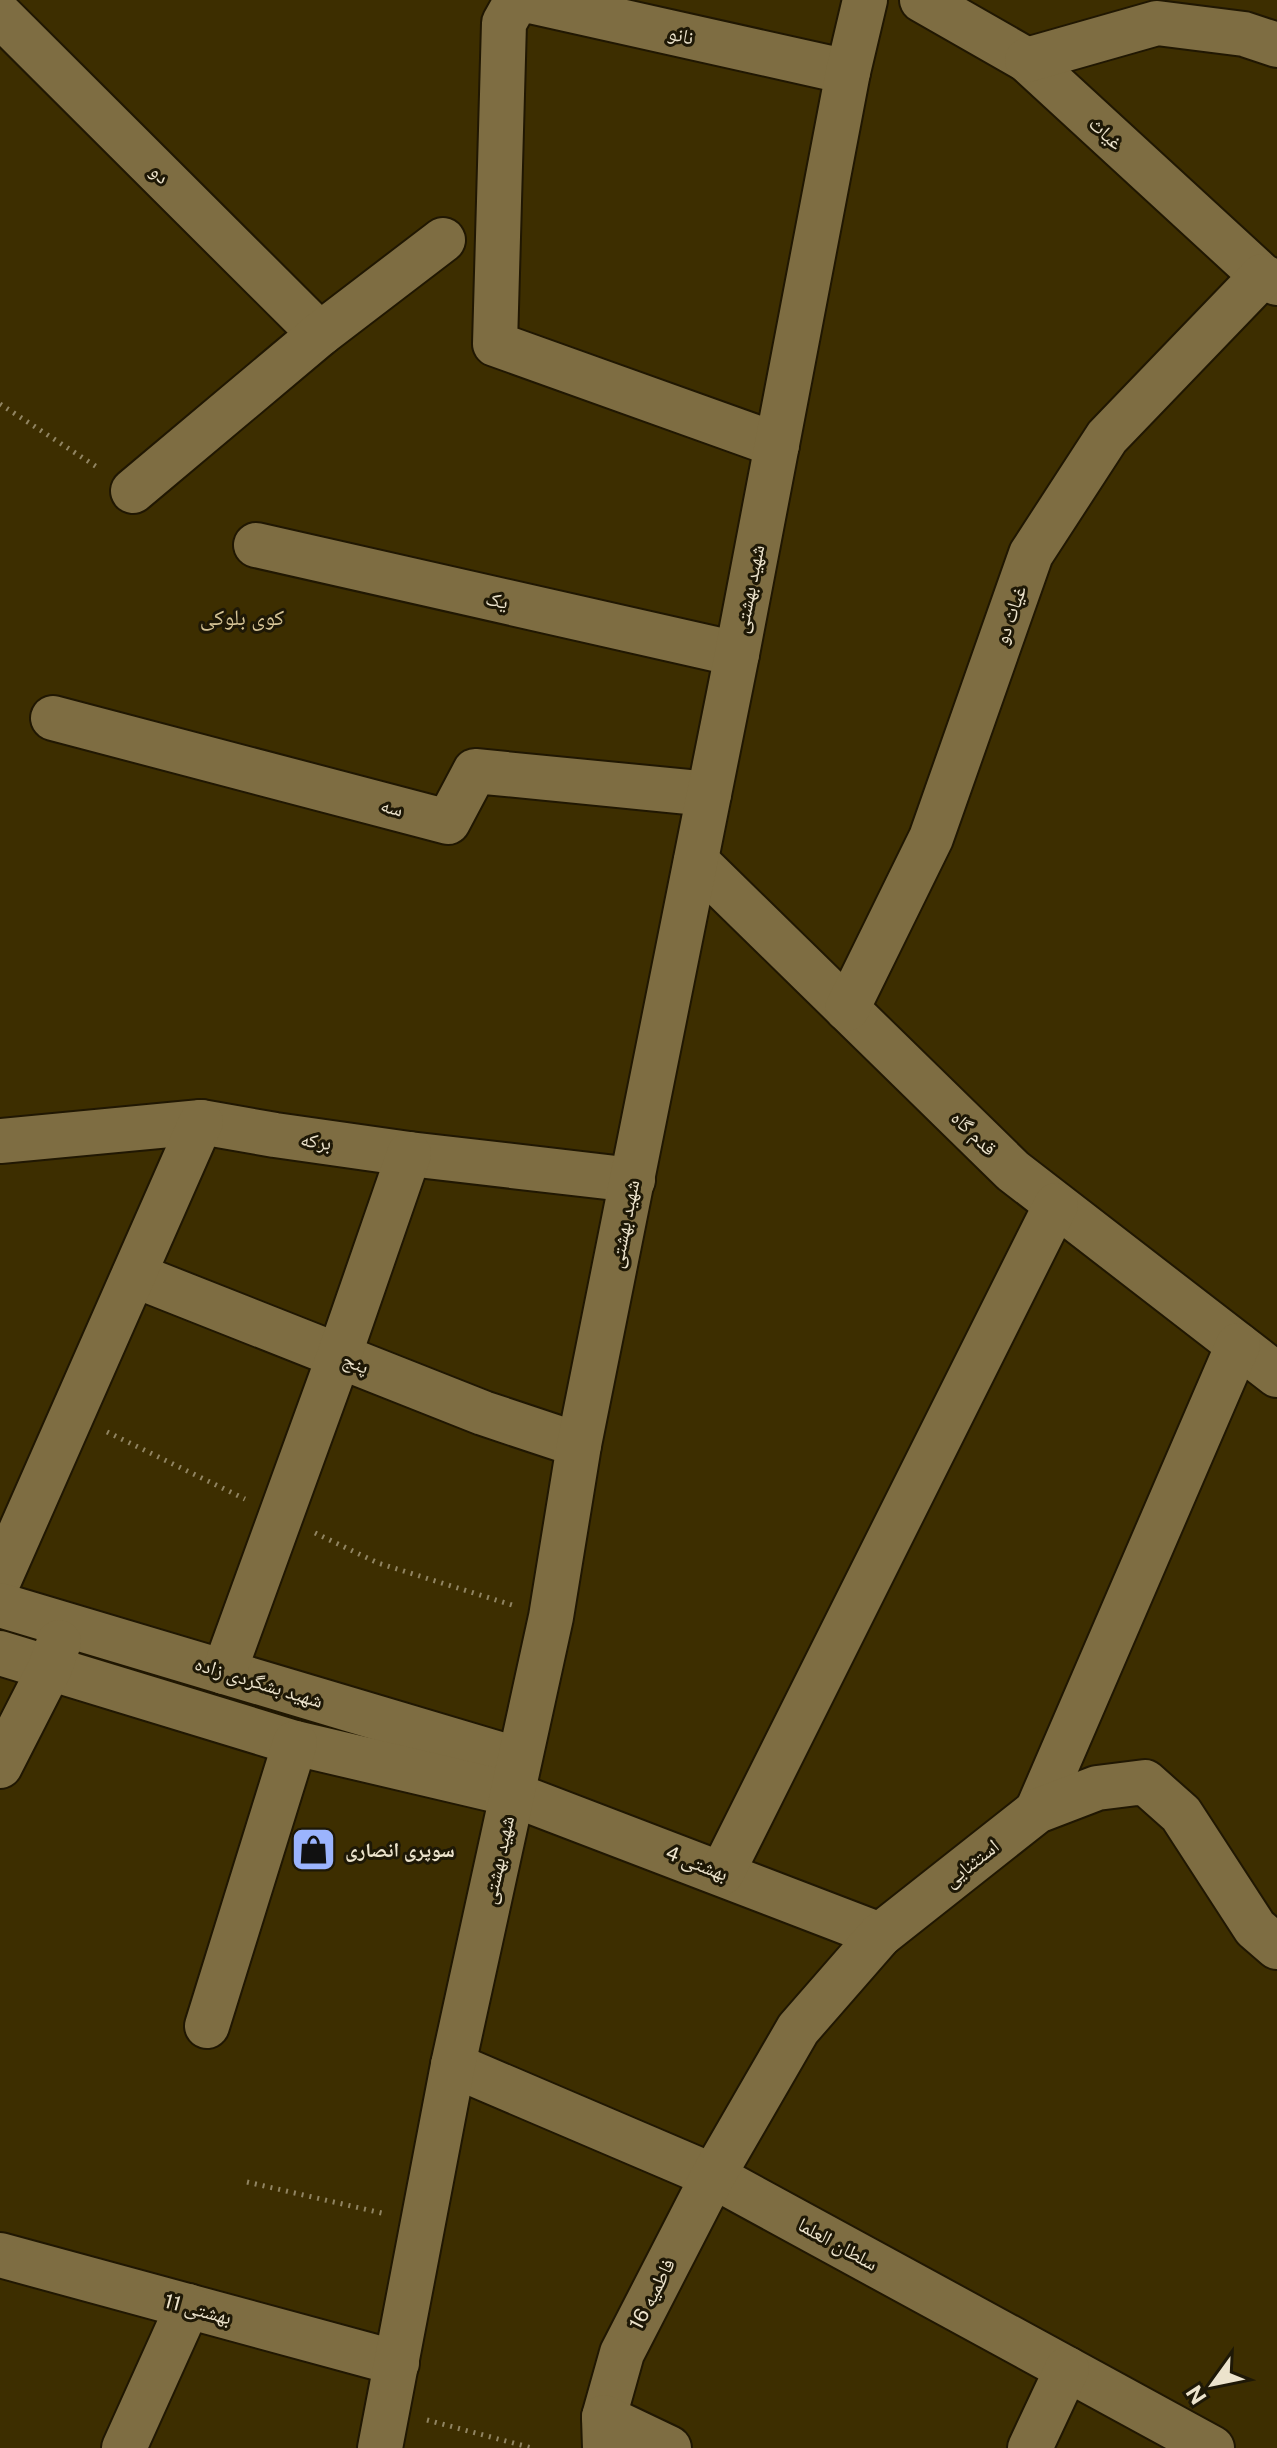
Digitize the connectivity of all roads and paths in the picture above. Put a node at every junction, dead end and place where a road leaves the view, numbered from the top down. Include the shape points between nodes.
1 (865, 0) edge
2 (922, 0) edge
3 (1159, 11) edge
4 (0, 15) edge
5 (1277, 45) edge
6 (1027, 60) junction
7 (848, 72) junction
8 (443, 240) dead end
9 (1270, 280) edge
10 (320, 334) junction
11 (0, 404) edge
12 (777, 445) junction
13 (133, 491) joint
14 (256, 545) dead end
15 (737, 654) junction
16 (53, 718) dead end
17 (709, 794) junction
18 (696, 861) junction
19 (847, 1009) junction
20 (201, 1122) junction
21 (0, 1141) edge
22 (409, 1154) junction
23 (633, 1180) junction
24 (1056, 1205) junction
25 (134, 1275) junction
26 (1238, 1345) junction
27 (339, 1356) junction
28 (1277, 1375) edge
29 (579, 1445) junction
30 (0, 1578) edge
31 (0, 1605) edge
32 (64, 1624) junction
33 (0, 1653) edge
34 (50, 1668) junction
35 (224, 1672) junction
36 (295, 1743) junction
37 (0, 1766) edge
38 (516, 1777) junction
39 (1037, 1811) junction
40 (722, 1873) junction
41 (880, 1935) junction
42 (1277, 1947) edge
43 (207, 2026) dead end
44 (453, 2065) junction
45 (713, 2176) junction
46 (247, 2182) dead end
47 (424, 2221) junction
48 (0, 2255) edge
49 (188, 2306) junction
50 (397, 2363) junction
51 (1067, 2369) junction
52 (383, 2429) edge
53 (605, 2432) edge
54 (124, 2448) edge
55 (532, 2448) edge
56 (669, 2448) edge
57 (1030, 2448) edge
58 (1212, 2448) edge

1 - 7 street, شهید بهشتی
2 - 6 street, غیاث
3 - 5 street
3 - 6 street
4 - 10 street, دو
6 - 9 street, غیاث
7 - 12 street, شهید بهشتی
7 - 12 street, نانو via 526,0 514,5 504,23 495,344
8 - 10 street
9 - 19 street, غیاث دو via 1107,437 1031,554 931,838
10 - 13 street
11 - 13 path
12 - 15 street, شهید بهشتی
14 - 15 street, یک
15 - 17 street, شهید بهشتی
16 - 17 street, سه via 448,822 475,771
17 - 18 street, شهید بهشتی
18 - 19 street, قدم گاه
18 - 23 street, شهید بهشتی
19 - 24 street, قدم گاه via 1013,1171
20 - 21 street, برکه
20 - 22 street, برکه
20 - 25 street
22 - 23 street, برکه
22 - 27 street
23 - 29 street, شهید بهشتی
24 - 26 street, قدم گاه
24 - 40 street
25 - 27 street, پنج
25 - 30 street
26 - 28 street, قدم گاه
26 - 39 street
27 - 29 street, پنج
27 - 35 street
29 - 38 street, شهید بهشتی via 551,1617
31 - 32 street, شهید بشگردی زاده
32 - 34 street
32 - 35 street, شهید بشگردی زاده
33 - 34 street
34 - 36 street
34 - 37 street
35 - 38 street, شهید بشگردی زاده
36 - 38 street
36 - 43 street
38 - 40 street, بهشتی 4
38 - 44 street, شهید بهشتی
39 - 41 street, استثنایی
39 - 42 street, استثنایی via 1097,1788 1145,1782 1181,1814 1255,1928
40 - 41 street, بهشتی 4
41 - 45 street, استثنایی via 798,2029
44 - 45 street, سلطان العلما
44 - 47 street, شهید بهشتی
45 - 51 street, سلطان العلما
45 - 53 street, فاطمیه 16 via 622,2353
46 - 47 path
47 - 50 street, شهید بهشتی
48 - 49 street, بهشتی 11
49 - 50 street, بهشتی 11
49 - 54 street
50 - 52 street, شهید بهشتی
51 - 57 street
51 - 58 street, سلطان العلما
52 - 55 path
53 - 56 street

